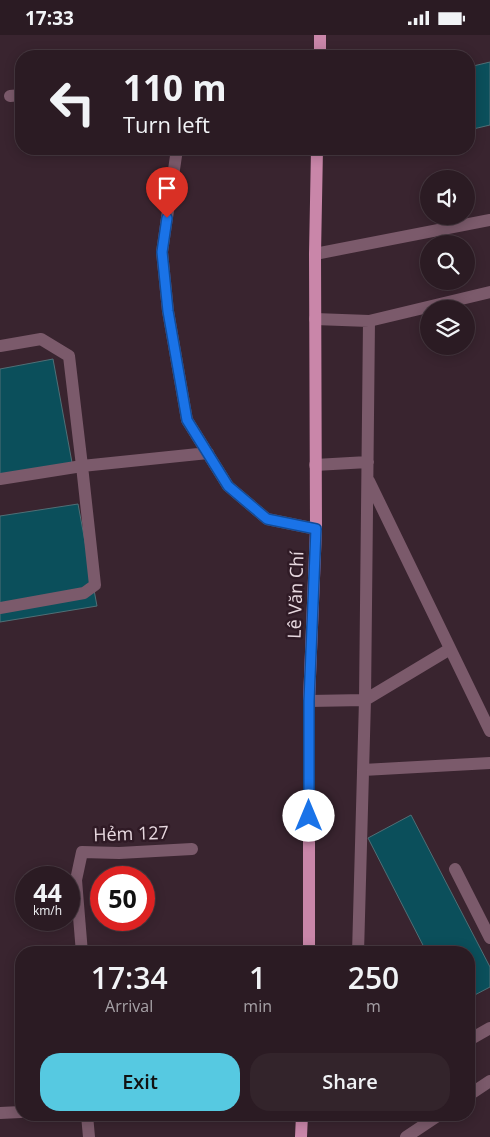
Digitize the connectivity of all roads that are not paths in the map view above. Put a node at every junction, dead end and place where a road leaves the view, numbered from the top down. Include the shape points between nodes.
1 (323, 36) edge
2 (321, 50) edge
3 (176, 155) edge
4 (317, 155) edge
5 (490, 220) edge
6 (314, 254) junction
7 (490, 292) edge
8 (315, 319) junction
9 (369, 321) junction
10 (0, 346) edge
11 (208, 453) junction
12 (368, 461) junction
13 (316, 465) junction
14 (82, 466) junction
15 (368, 478) junction
16 (0, 479) edge
17 (316, 529) junction
18 (0, 608) edge
19 (450, 649) junction
20 (365, 700) junction
21 (309, 701) junction
22 (490, 731) edge
23 (490, 763) edge
24 (363, 770) junction
25 (192, 849) dead end
26 (455, 869) dead end
27 (490, 938) edge
28 (81, 946) edge
29 (309, 946) edge
30 (358, 946) edge
31 (490, 1028) edge
32 (475, 1037) edge
33 (490, 1081) edge
34 (475, 1091) edge
35 (15, 1112) edge
36 (0, 1113) edge
37 (88, 1121) edge
38 (301, 1121) edge
39 (426, 1121) edge
40 (409, 1136) edge
41 (89, 1137) edge
42 (300, 1137) edge

1 - 2 main road
3 - 11 street via 162,252 168,311 187,420
4 - 6 main road, Lê Văn Chí
5 - 6 street
6 - 8 main road, Lê Văn Chí
7 - 9 street
8 - 9 street
8 - 13 main road, Lê Văn Chí
9 - 12 street
10 - 14 street via 41,339 69,356
11 - 14 street
11 - 17 street via 228,486 267,519
12 - 13 street
12 - 15 street
13 - 17 main road, Lê Văn Chí
14 - 16 street
14 - 18 street via 95,585 84,593
15 - 19 street
15 - 20 street
17 - 21 main road, Lê Văn Chí
19 - 20 street
19 - 22 street
20 - 21 street
20 - 24 street
21 - 29 main road, Lê Văn Chí
23 - 24 street
24 - 30 street
25 - 28 street, Hẻm 127 via 82,853 76,881
26 - 27 street
31 - 32 street
33 - 34 street
35 - 36 street
37 - 41 street
38 - 42 main road
39 - 40 street

